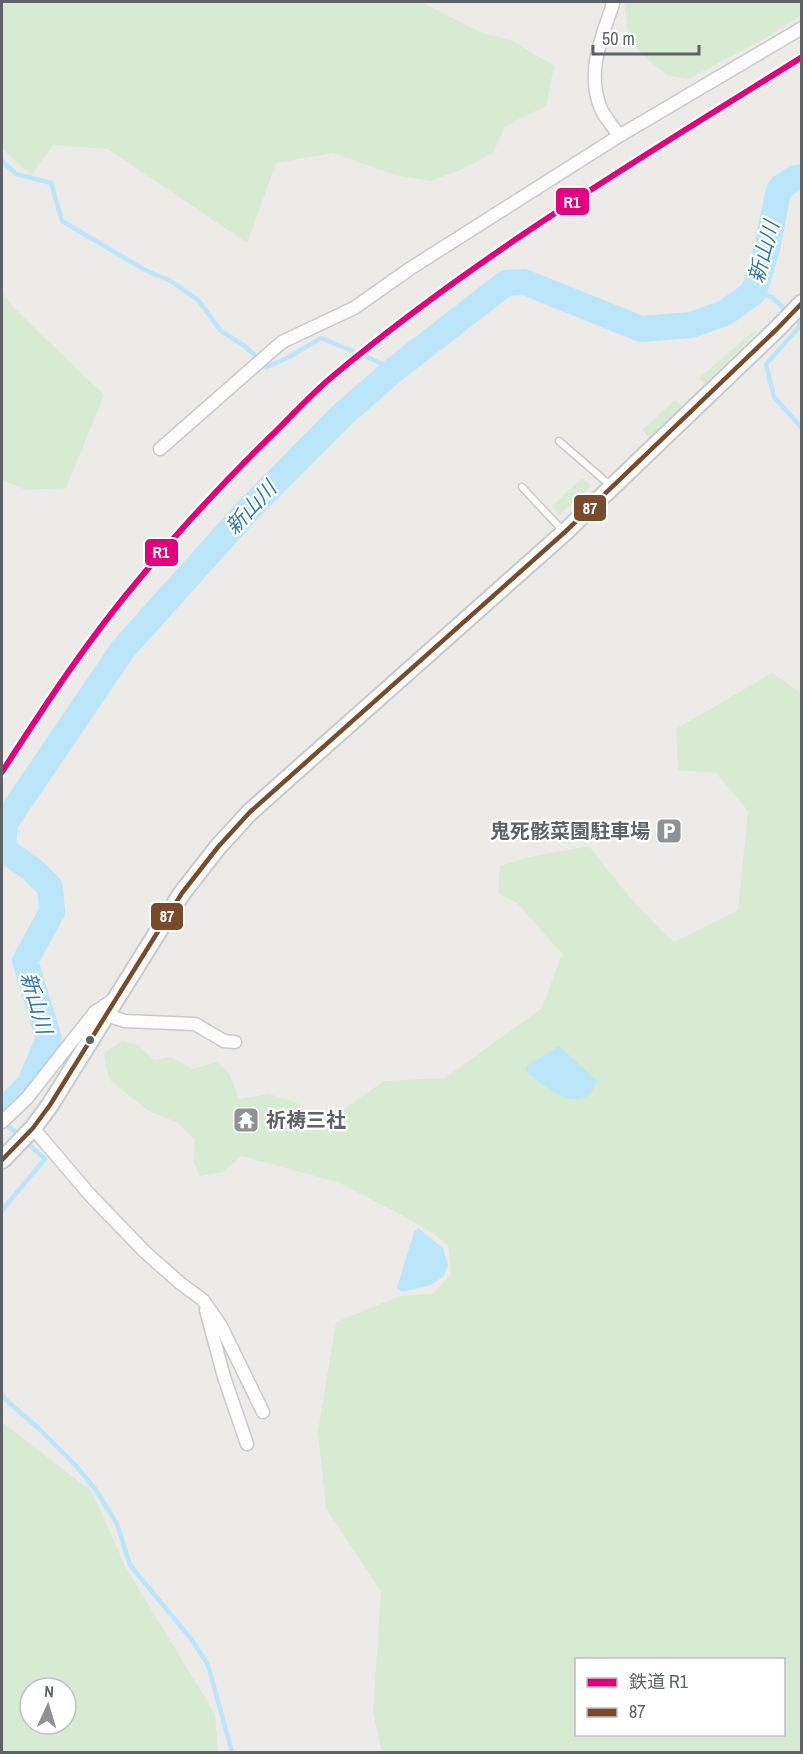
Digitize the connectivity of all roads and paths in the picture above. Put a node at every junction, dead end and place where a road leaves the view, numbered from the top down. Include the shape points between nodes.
1 (612, 2) edge
2 (801, 28) edge
3 (620, 136) junction
4 (801, 303) edge
5 (558, 441) dead end
6 (160, 449) dead end
7 (612, 486) junction
8 (522, 487) dead end
9 (565, 532) junction
10 (110, 1007) junction
11 (235, 1042) dead end
12 (2, 1122) edge
13 (33, 1128) junction
14 (2, 1160) edge
15 (203, 1300) junction
16 (262, 1412) dead end
17 (247, 1444) dead end

1 - 3 street via 593,80 602,109
2 - 3 street
3 - 6 street via 354,308 282,342
4 - 7 main road
5 - 7 lane
7 - 9 main road
8 - 9 lane
9 - 10 main road via 250,812 182,892
10 - 11 street via 125,1021 195,1024 224,1041
10 - 12 street via 95,1012 27,1098
10 - 13 main road
13 - 14 main road
13 - 15 street via 145,1252
15 - 16 street via 221,1326
15 - 17 street

